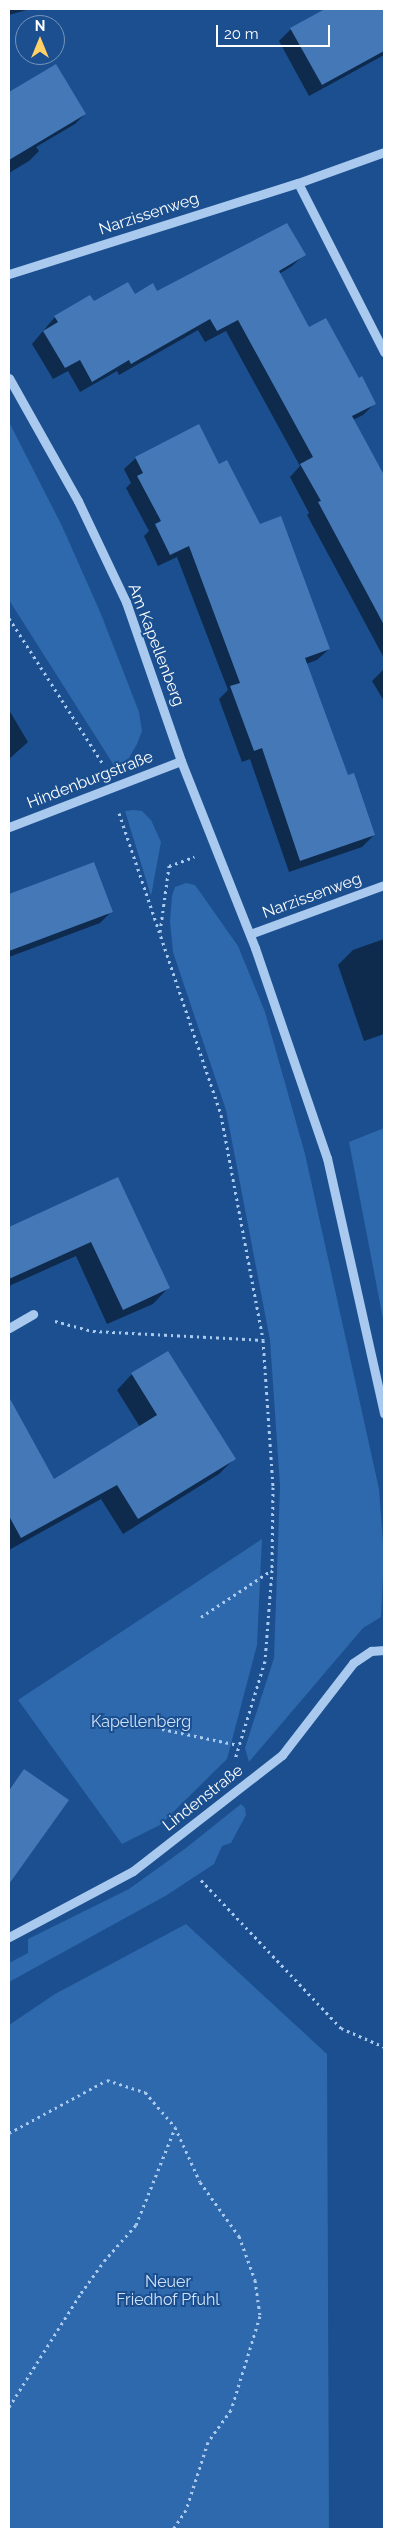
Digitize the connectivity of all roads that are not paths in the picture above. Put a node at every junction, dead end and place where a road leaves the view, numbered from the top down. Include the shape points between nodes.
1 (384, 152) edge
2 (298, 183) junction
3 (9, 274) edge
4 (384, 352) edge
5 (9, 378) edge
6 (181, 761) junction
7 (9, 827) edge
8 (384, 885) edge
9 (250, 934) junction
10 (33, 1314) road end
11 (9, 1328) edge
12 (384, 1414) edge
13 (384, 1650) edge
14 (9, 1937) edge

1 - 2 street, Narzissenweg
2 - 3 street, Narzissenweg
2 - 4 street
5 - 6 street, Am Kapellenberg via 78,501 126,602
6 - 7 street, Hindenburgstraße
6 - 9 street, Am Kapellenberg
8 - 9 street, Narzissenweg
9 - 12 street, Am Kapellenberg via 327,1158
10 - 11 street
13 - 14 street, Lindenstraße via 371,1651 353,1663 282,1755 141,1865

